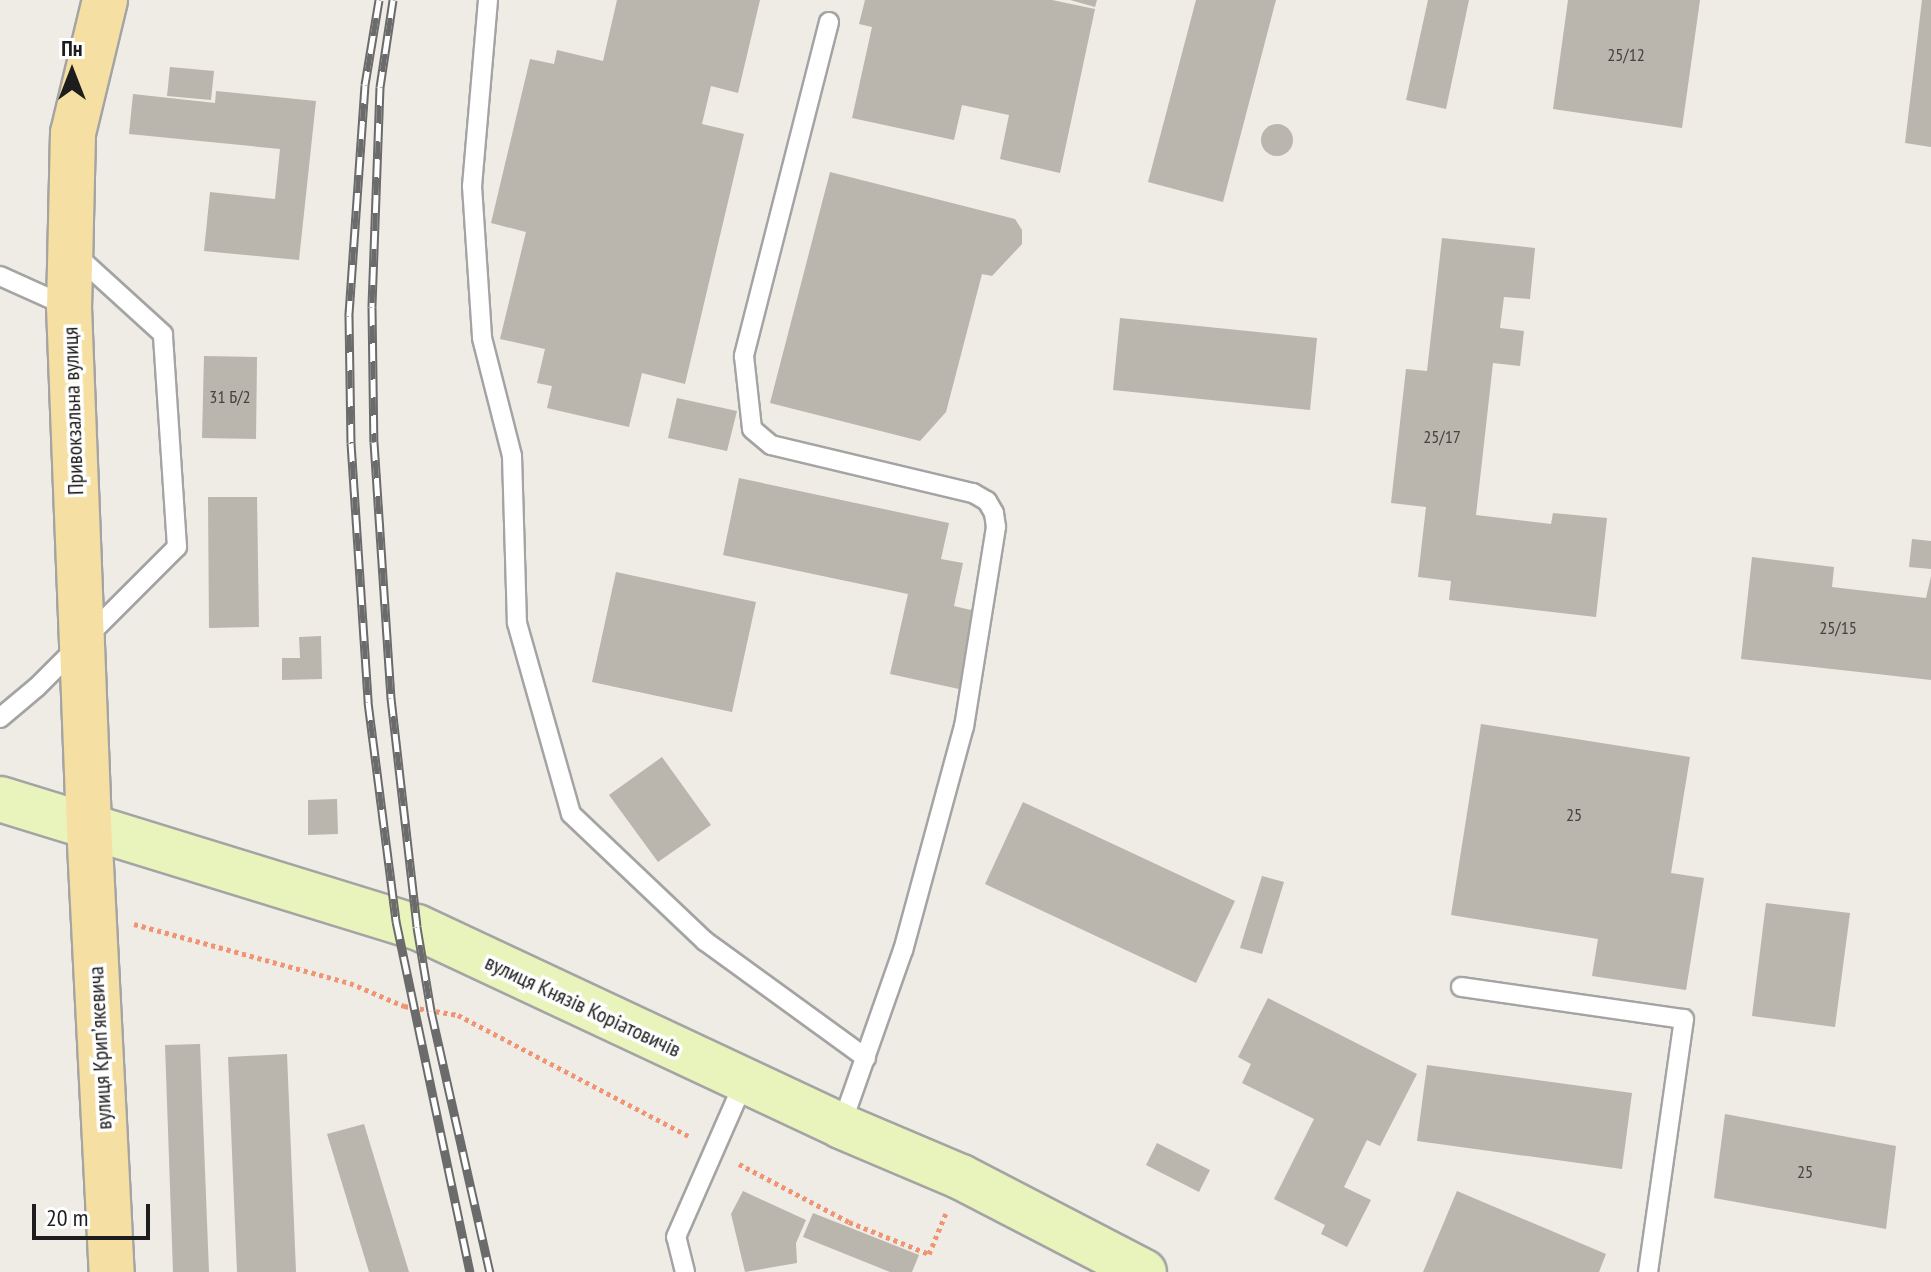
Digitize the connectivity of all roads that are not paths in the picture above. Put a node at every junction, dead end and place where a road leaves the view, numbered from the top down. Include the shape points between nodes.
1 (105, 0) edge
2 (488, 0) edge
3 (829, 22) dead end
4 (70, 249) junction
5 (0, 276) edge
6 (69, 307) junction
7 (81, 639) junction
8 (0, 718) edge
9 (0, 799) edge
10 (89, 825) junction
11 (1461, 987) dead end
12 (866, 1058) junction
13 (745, 1080) junction
14 (841, 1126) junction
15 (112, 1272) edge
16 (685, 1272) edge
17 (1144, 1272) edge
18 (1648, 1272) edge

1 - 4 main road, Привокзальна вулиця via 73,133
2 - 12 lane via 472,186 482,338 512,456 517,623 571,814 705,941
3 - 12 lane via 744,356 752,429 771,445 973,493 987,501 996,527 964,726 903,950
4 - 6 main road, Привокзальна вулиця
4 - 7 lane via 163,334 177,547
5 - 6 lane
6 - 7 main road, Привокзальна вулиця
7 - 8 lane
7 - 10 main road, Привокзальна вулиця
9 - 10 main road, вулиця Князів Коріатовичів
10 - 13 main road, вулиця Князів Коріатовичів via 417,927
10 - 15 main road, вулиця Крипʼякевича
11 - 18 lane via 1684,1019
12 - 14 lane
13 - 14 main road, вулиця Князів Коріатовичів
13 - 16 lane via 676,1237
14 - 17 main road, вулиця Князів Коріатовичів via 961,1177

